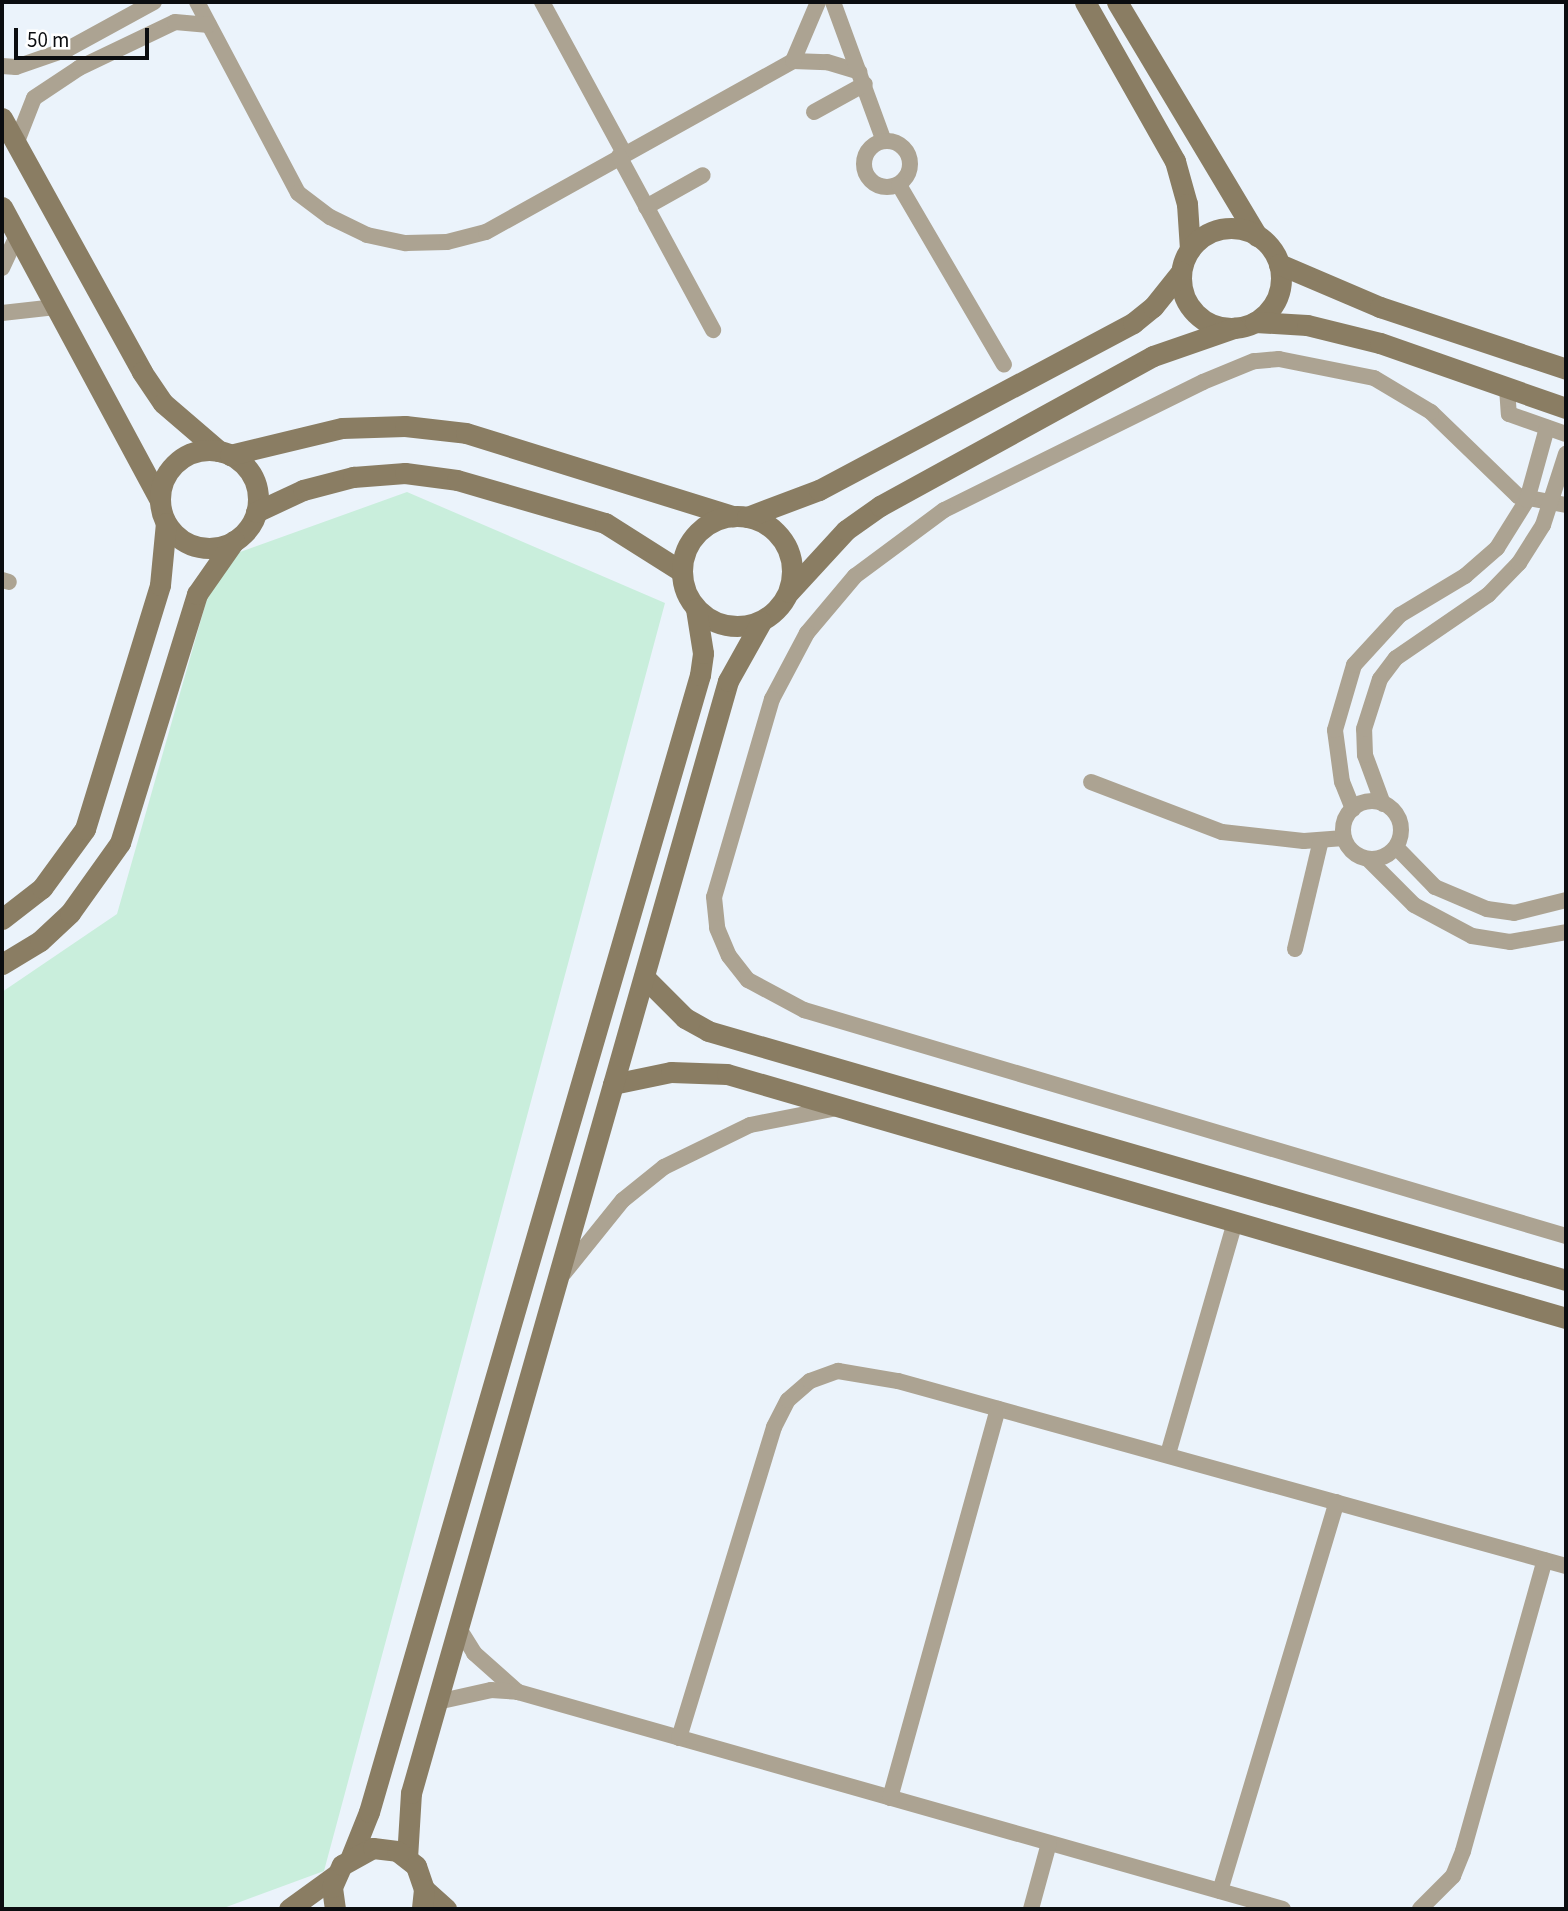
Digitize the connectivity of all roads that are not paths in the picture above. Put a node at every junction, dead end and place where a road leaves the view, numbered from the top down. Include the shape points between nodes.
1 (154, 2) edge
2 (197, 2) edge
3 (542, 2) edge
4 (818, 2) edge
5 (833, 2) edge
6 (1085, 2) edge
7 (1116, 2) edge
8 (209, 25) junction
9 (104, 31) junction
10 (114, 52) junction
11 (793, 61) junction
12 (2, 66) edge
13 (862, 78) junction
14 (814, 112) dead end
15 (2, 118) edge
16 (884, 141) junction
17 (16, 144) junction
18 (622, 155) junction
19 (703, 174) dead end
20 (899, 185) junction
21 (2, 207) edge
22 (646, 207) junction
23 (17, 236) junction
24 (1258, 236) junction
25 (1190, 249) junction
26 (1279, 264) junction
27 (2, 268) edge
28 (1181, 272) junction
29 (55, 307) junction
30 (2, 313) edge
31 (1255, 322) junction
32 (1234, 328) junction
33 (713, 330) dead end
34 (1004, 365) dead end
35 (1566, 369) edge
36 (1507, 388) junction
37 (1566, 408) edge
38 (1547, 428) junction
39 (1566, 434) edge
40 (225, 453) junction
41 (1566, 454) edge
42 (159, 499) junction
43 (1527, 500) junction
44 (1558, 506) edge
45 (256, 512) junction
46 (740, 516) junction
47 (166, 523) junction
48 (234, 541) junction
49 (681, 571) junction
50 (789, 592) junction
51 (696, 609) junction
52 (761, 622) junction
53 (1091, 782) dead end
54 (1384, 804) junction
55 (1353, 809) junction
56 (1344, 838) junction
57 (1321, 840) junction
58 (1396, 847) junction
59 (1368, 859) junction
60 (1566, 900) edge
61 (2, 919) edge
62 (1566, 932) edge
63 (1295, 949) dead end
64 (2, 964) edge
65 (644, 977) junction
66 (613, 1084) junction
67 (846, 1107) junction
68 (1235, 1222) junction
69 (1566, 1236) edge
70 (1566, 1280) edge
71 (556, 1283) junction
72 (1566, 1318) edge
73 (998, 1409) junction
74 (1168, 1454) junction
75 (1337, 1502) junction
76 (1545, 1560) junction
77 (1566, 1566) edge
78 (458, 1627) junction
79 (518, 1692) junction
80 (437, 1702) junction
81 (679, 1738) junction
82 (890, 1798) junction
83 (1049, 1843) junction
84 (351, 1857) junction
85 (407, 1858) junction
86 (336, 1875) junction
87 (1220, 1891) junction
88 (423, 1899) edge
89 (289, 1909) edge
90 (335, 1909) edge
91 (446, 1909) edge
92 (1031, 1909) edge
93 (1283, 1909) edge
94 (1420, 1909) edge

1 - 9 street
2 - 8 street
3 - 18 street
4 - 11 street
5 - 13 street
6 - 25 street via 1175,161 1187,204
7 - 24 street
8 - 10 street via 174,22
8 - 18 street via 298,193 330,218 367,234 433,242 486,232
9 - 10 street
9 - 12 street via 16,67
10 - 17 street via 34,98
11 - 13 street via 827,62
11 - 18 street
13 - 14 street
13 - 16 street
15 - 17 street
16 - 20 street via 900,144 910,157 909,173
16 - 20 street via 866,153 866,175 884,188
17 - 40 street via 142,372 163,403
18 - 22 street
19 - 22 street
20 - 34 street
21 - 23 street
22 - 33 street
23 - 27 street
23 - 29 street
24 - 25 street via 1221,229
24 - 26 street
25 - 28 street
26 - 31 street via 1278,297
26 - 35 street via 1380,307
28 - 32 street via 1190,307 1209,323
28 - 46 street via 1153,307 1133,323 819,490
29 - 30 street
29 - 42 street
31 - 32 street
31 - 36 street via 1342,333
32 - 50 street via 1162,352 880,506 823,552
36 - 37 street
36 - 38 street via 1509,414
38 - 39 street
38 - 43 street
40 - 42 street via 194,452 173,465
40 - 45 street via 253,479
40 - 46 street via 342,428 417,427 466,433
41 - 44 street
42 - 47 street
43 - 44 street
43 - 55 street via 1482,563 1400,615 1354,665 1335,730 1342,782
43 - 69 street via 1415,399 1352,371 1279,359 1254,361 1191,388 944,510 855,576 807,633 772,699 714,897 718,928 729,956 748,980 793,1006
44 - 54 street via 1504,580 1415,643 1380,679 1364,729 1365,755
45 - 48 street
45 - 49 street via 303,490 353,477 405,473 457,480 606,523
46 - 49 street via 696,533
46 - 50 street via 772,529 789,551
47 - 48 street via 196,546
47 - 61 street via 159,585 85,829 42,888
48 - 64 street via 197,594 120,843 71,913 40,941
49 - 51 street
50 - 52 street
51 - 52 street via 726,626
51 - 84 street via 703,653 699,675 369,1812
52 - 65 street via 728,681
53 - 57 street via 1222,832
54 - 55 street
54 - 58 street via 1398,817
55 - 56 street
56 - 57 street
56 - 59 street
57 - 63 street
58 - 59 street
58 - 60 street via 1435,887 1486,909 1514,913
59 - 62 street via 1414,905 1472,936 1510,942
65 - 66 street
65 - 70 street via 685,1018 708,1031
66 - 67 street via 699,1071
66 - 71 street
67 - 68 street
67 - 71 street via 750,1125 664,1167 623,1200
68 - 72 street
68 - 74 street
71 - 78 street
73 - 74 street
73 - 81 street via 867,1373 838,1371 810,1381 788,1400 774,1427
73 - 82 street
74 - 75 street
75 - 76 street
75 - 87 street
76 - 77 street
76 - 94 street via 1463,1852 1452,1876
78 - 79 street via 487,1667
78 - 80 street
79 - 80 street via 491,1690
79 - 81 street
80 - 85 street via 407,1814
81 - 82 street
82 - 83 street
83 - 87 street
83 - 92 street
84 - 85 street via 385,1848
84 - 86 street
85 - 88 street
86 - 89 street
86 - 90 street
87 - 93 street
88 - 91 street

